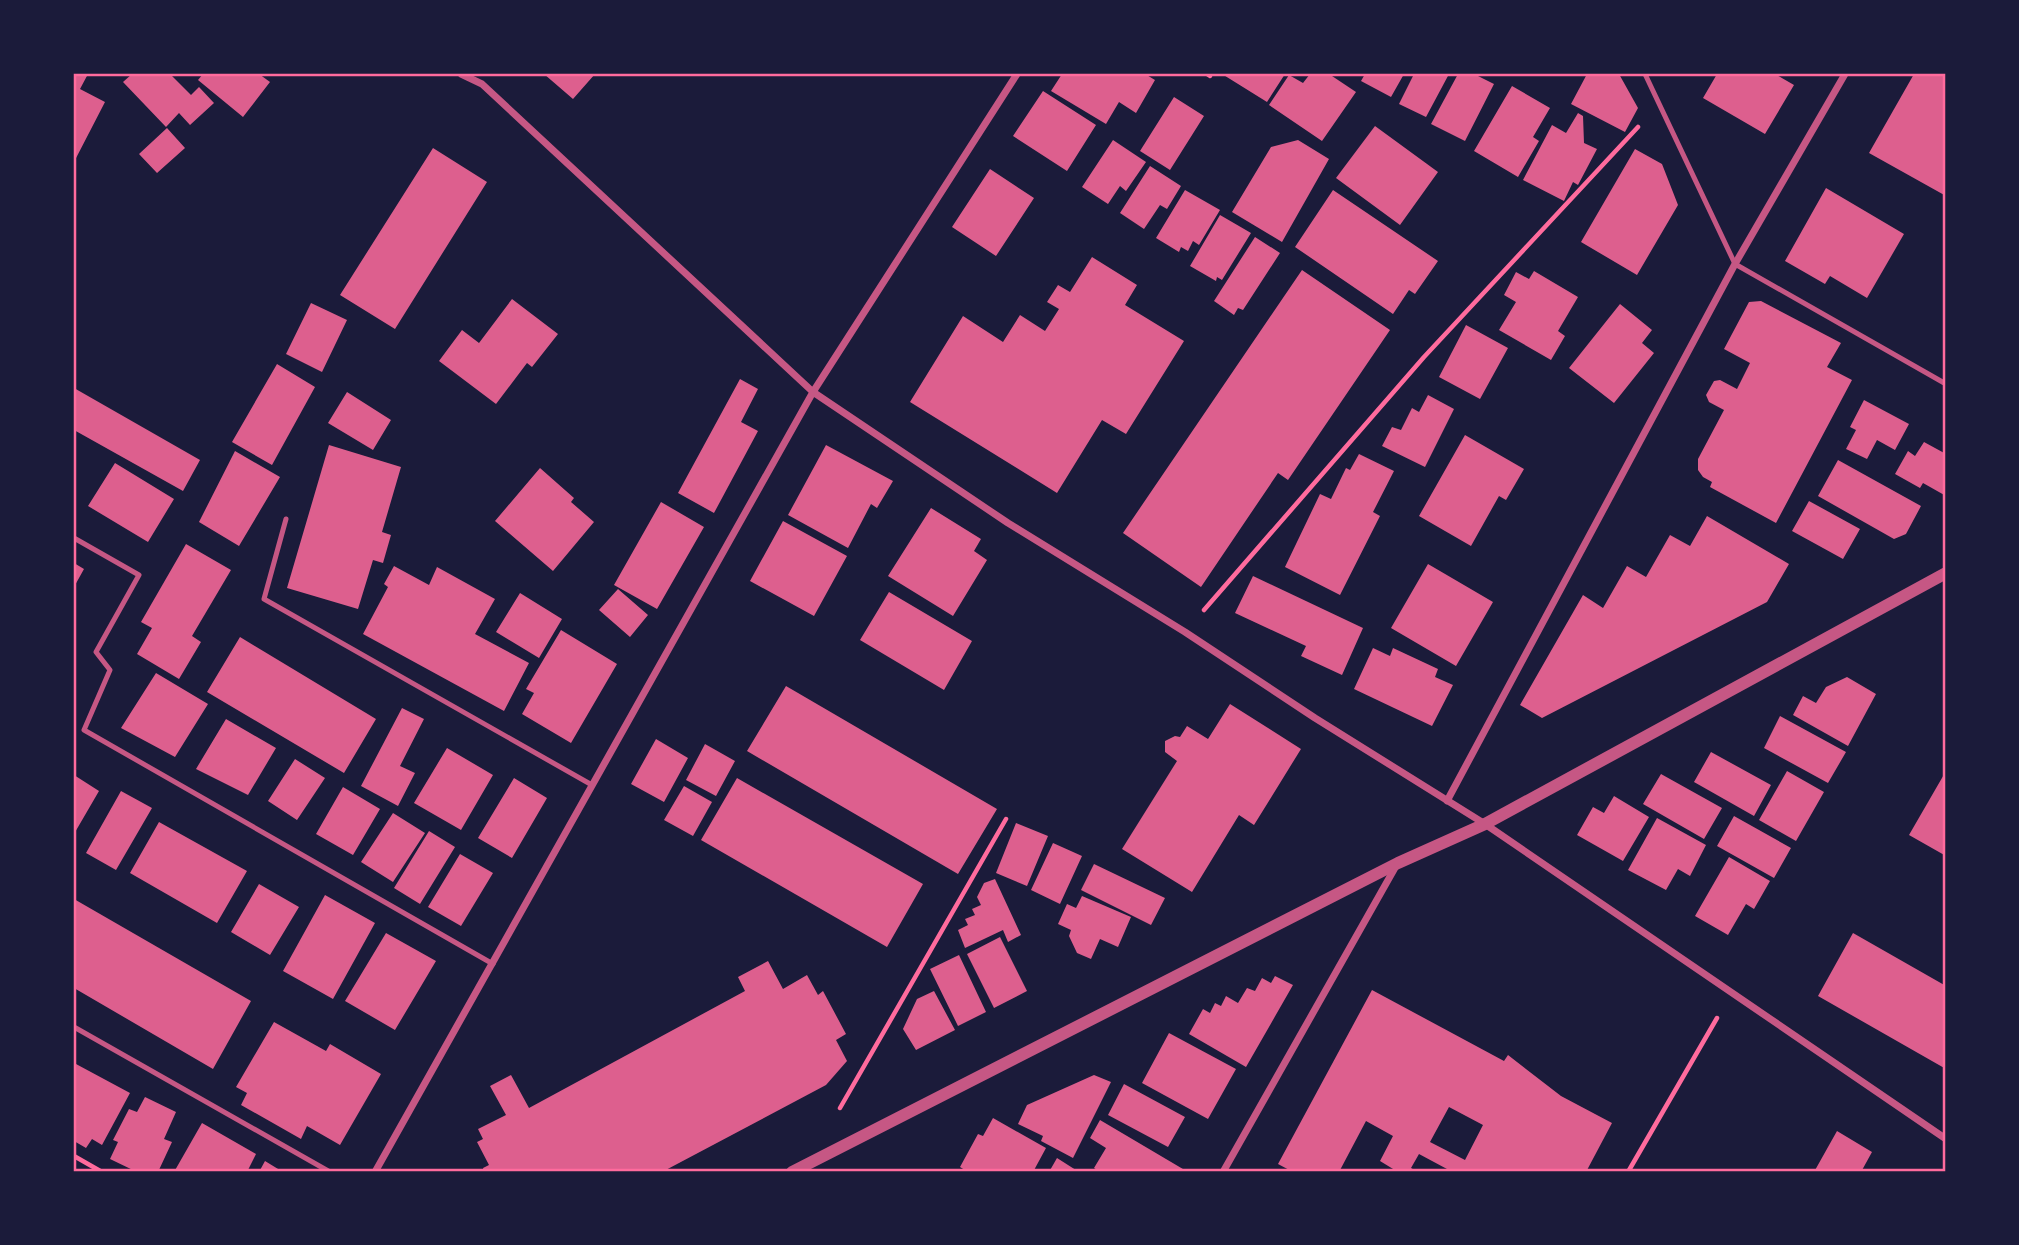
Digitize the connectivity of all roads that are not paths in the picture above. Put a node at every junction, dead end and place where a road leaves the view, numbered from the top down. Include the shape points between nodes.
1 (461, 74) edge
2 (1017, 74) edge
3 (1645, 74) edge
4 (1845, 74) edge
5 (1735, 264) junction
6 (1945, 384) edge
7 (813, 392) junction
8 (286, 519) dead end
9 (74, 538) edge
10 (1945, 573) edge
11 (592, 785) junction
12 (1447, 801) junction
13 (1485, 824) junction
14 (1398, 863) junction
15 (493, 964) junction
16 (74, 1027) edge
17 (1945, 1139) edge
18 (330, 1171) edge
19 (375, 1171) edge
20 (792, 1171) edge
21 (1223, 1171) edge

1 - 7 street via 482,84
2 - 7 street
3 - 5 lane
4 - 5 street
5 - 6 lane
5 - 12 street
7 - 11 street
7 - 12 street via 1007,523
8 - 11 lane via 264,599
9 - 15 lane via 139,575 96,652 110,670 84,730
10 - 13 street
11 - 15 street
12 - 13 street
13 - 14 street
13 - 17 street
14 - 20 street
14 - 21 street
15 - 19 street
16 - 18 lane

